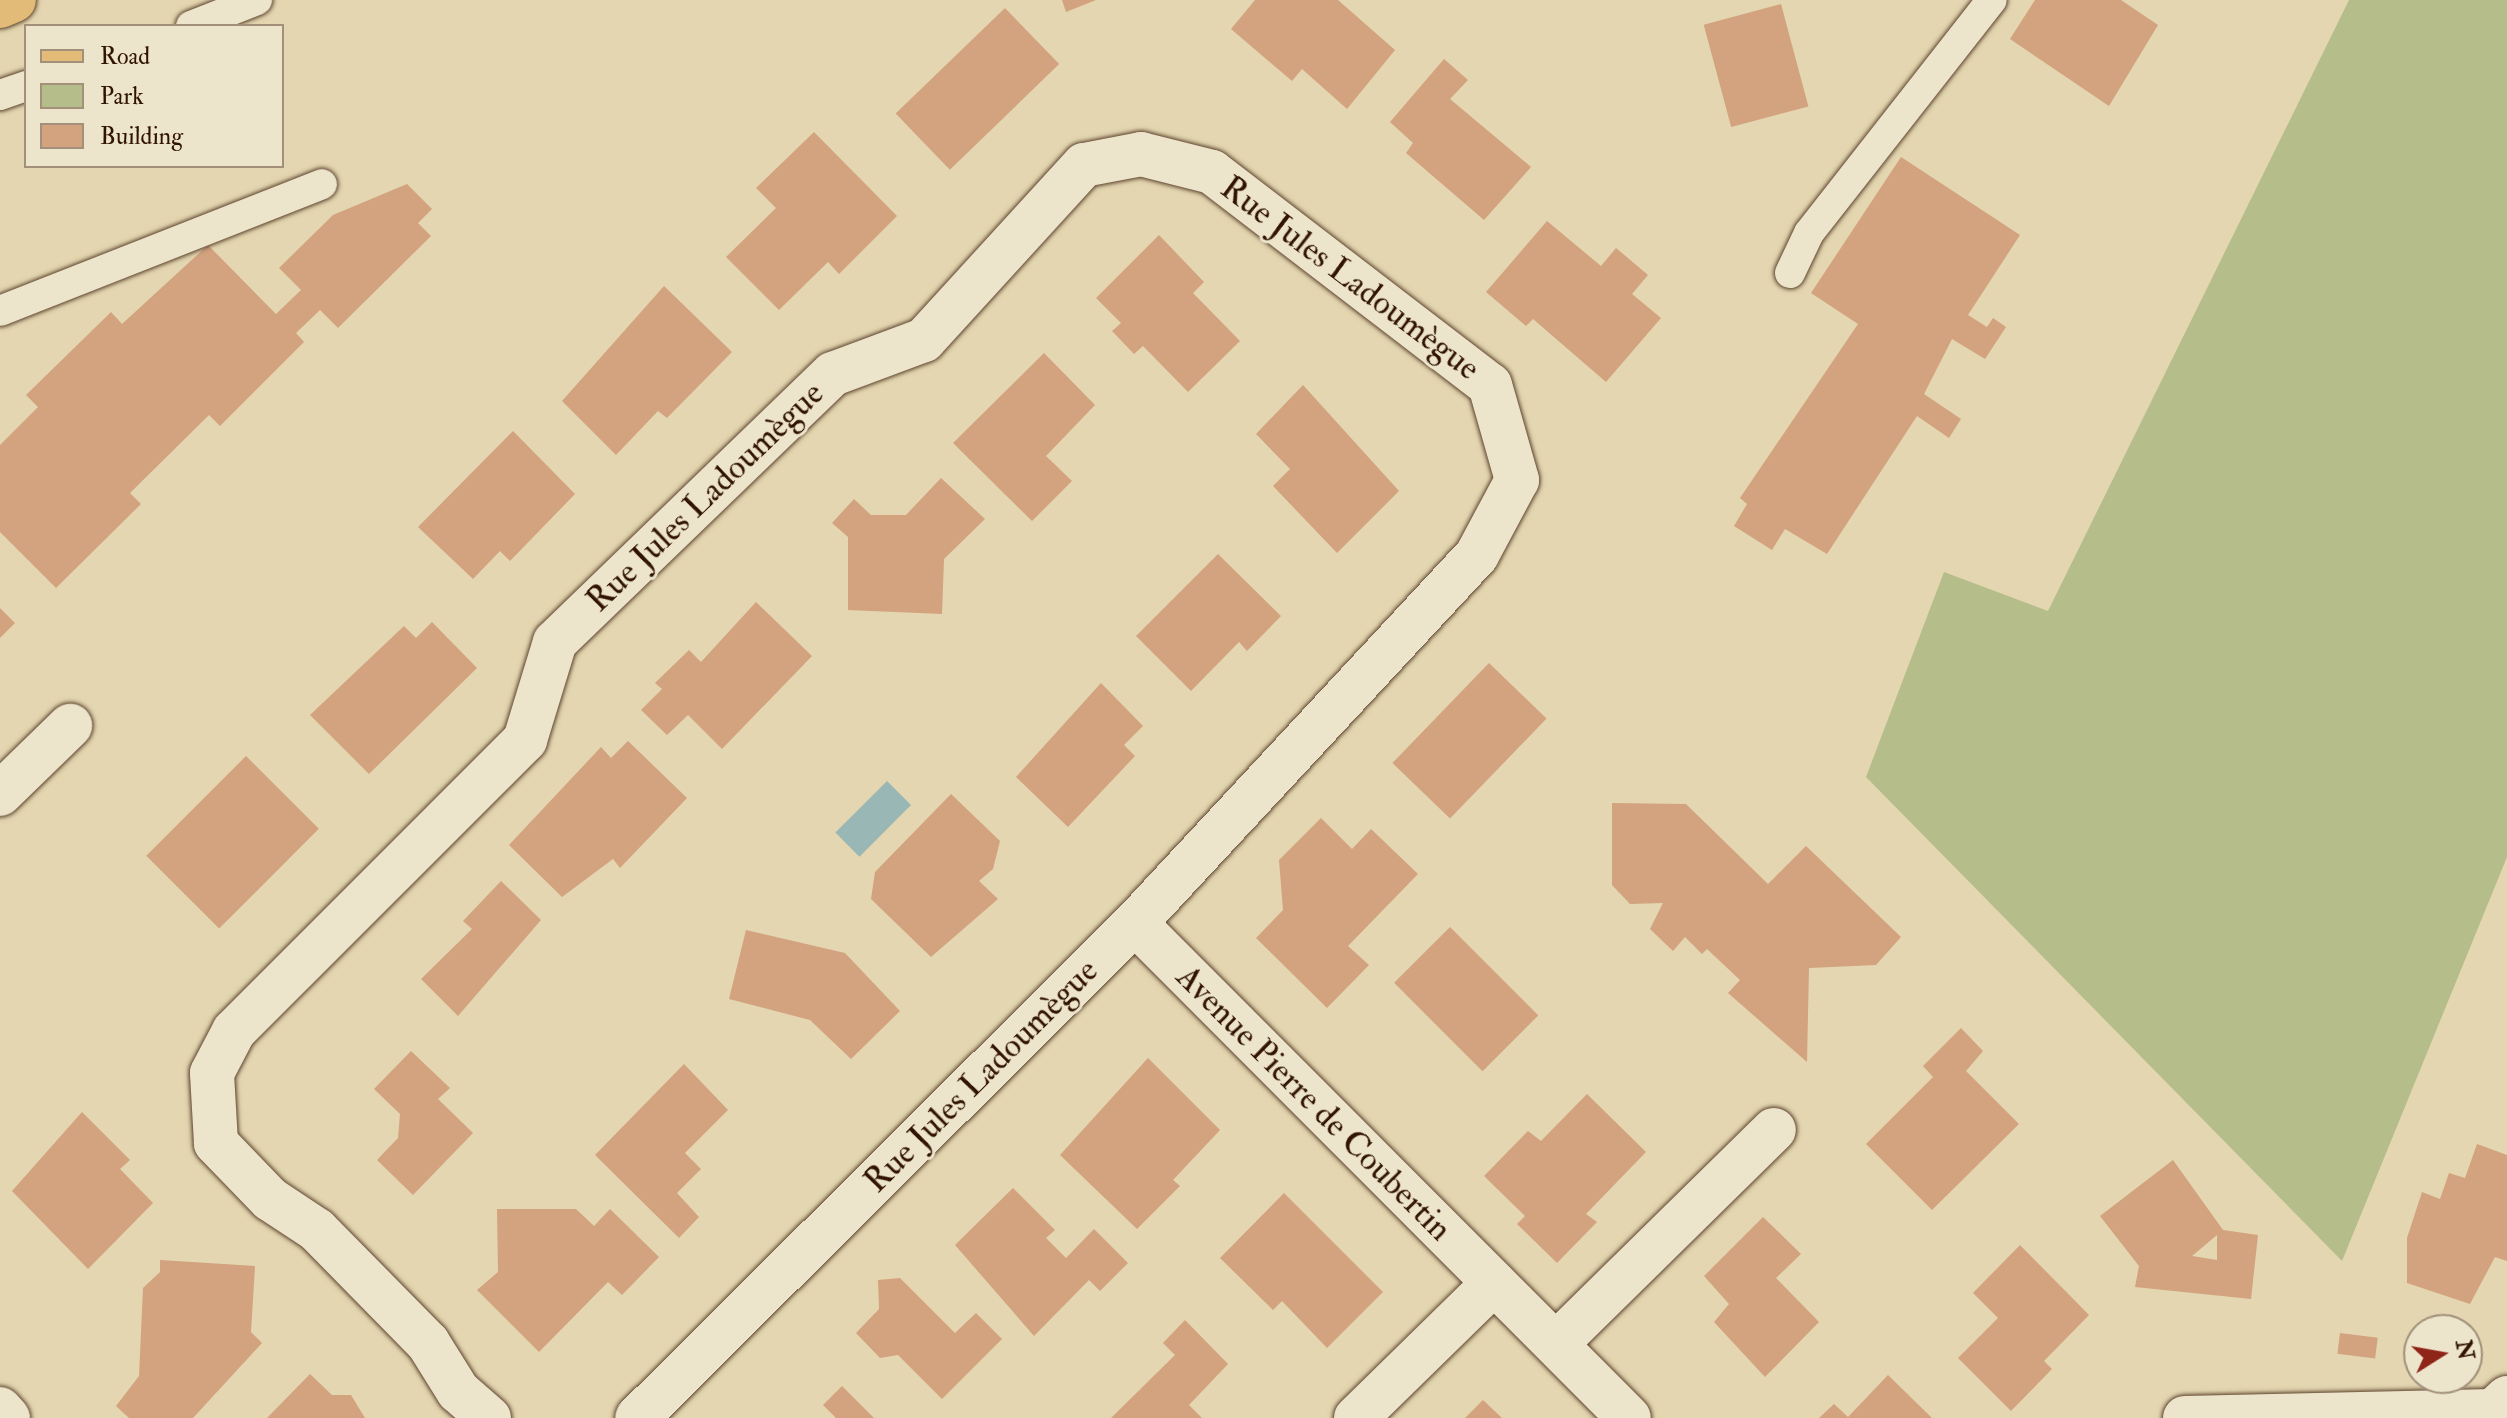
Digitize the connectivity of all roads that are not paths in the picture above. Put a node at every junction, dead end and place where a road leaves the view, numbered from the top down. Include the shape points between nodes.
1 (14, 0) edge
2 (257, 0) edge
3 (1992, 0) edge
4 (0, 6) edge
5 (196, 24) edge
6 (24, 87) edge
7 (0, 95) edge
8 (322, 184) dead end
9 (1790, 273) dead end
10 (0, 311) edge
11 (70, 726) dead end
12 (0, 794) edge
13 (1135, 923) junction
14 (1774, 1130) dead end
15 (1494, 1283) junction
16 (1557, 1343) junction
17 (2507, 1398) edge
18 (0, 1409) edge
19 (8, 1418) edge
20 (489, 1418) edge
21 (637, 1418) edge
22 (1356, 1418) edge
23 (1629, 1418) edge
24 (2185, 1418) edge
25 (2347, 1418) edge

1 - 4 main road
2 - 5 lane
3 - 9 lane via 1809,233
6 - 7 lane
8 - 10 lane
11 - 12 street
13 - 15 street, Avenue Pierre de Coubertin
13 - 20 street, Rue Jules Ladoumègue via 1477,555 1517,480 1490,385 1212,172 1141,154 1084,165 924,340 833,374 555,642 525,740 234,1031 212,1073 216,1143 270,1199 339,1253
13 - 21 street, Rue Jules Ladoumègue
14 - 16 street
15 - 16 street, Avenue Pierre de Coubertin
15 - 22 street
16 - 23 street, Avenue Pierre de Coubertin
17 - 25 street via 2493,1411
18 - 19 street
24 - 25 street

